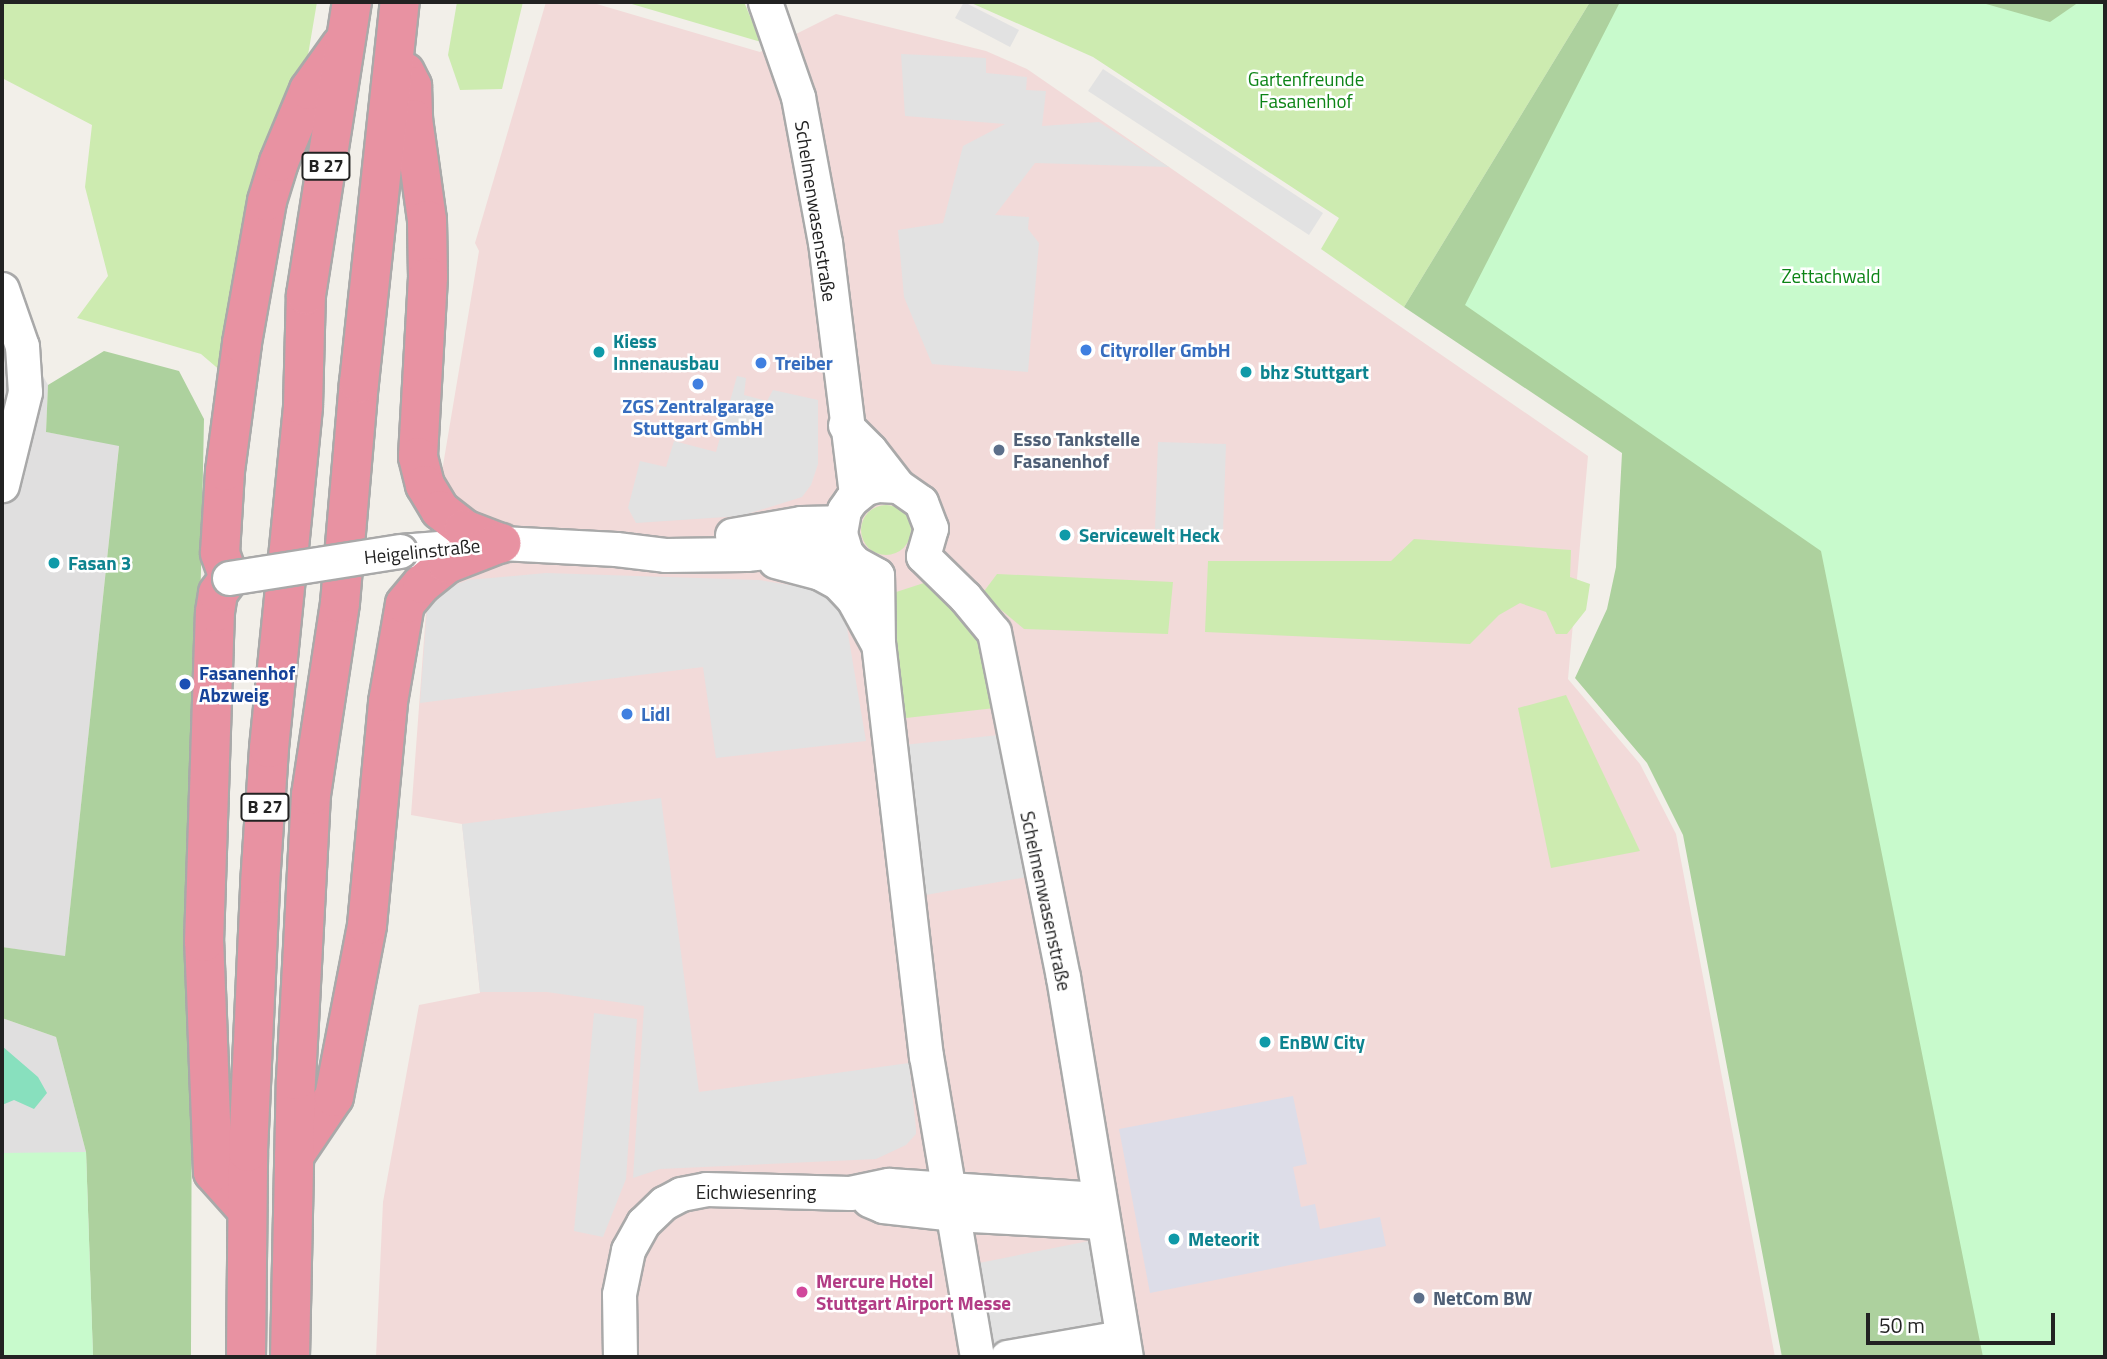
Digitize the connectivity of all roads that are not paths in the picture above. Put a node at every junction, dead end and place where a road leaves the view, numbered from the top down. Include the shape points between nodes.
1 (400, 2) edge
2 (765, 2) edge
3 (349, 19) edge
4 (394, 50) junction
5 (2, 289) edge
6 (845, 425) junction
7 (2, 485) edge
8 (898, 486) junction
9 (847, 523) junction
10 (501, 543) junction
11 (616, 549) junction
12 (746, 554) junction
13 (229, 578) junction
14 (878, 644) junction
15 (294, 1156) junction
16 (950, 1201) junction
17 (247, 1210) junction
18 (1100, 1211) junction
19 (1124, 1347) edge
20 (246, 1357) edge
21 (290, 1357) edge
22 (620, 1357) edge
23 (977, 1357) edge
24 (1007, 1357) edge

1 - 4 highway, B 27
2 - 6 street, Schelmenwasenstraße via 798,97 825,242
3 - 13 highway via 309,90 267,201 225,471 220,553
3 - 17 highway, B 27 via 306,295 303,406 261,871
4 - 10 highway via 412,86 427,220 418,457 425,485 440,510 464,529
4 - 15 highway, B 27 via 340,603 311,795
5 - 7 street via 22,346 25,392
6 - 8 street, Schelmenwasenstraße
6 - 9 street, Schelmenwasenstraße
8 - 9 street via 878,485
8 - 18 street, Schelmenwasenstraße via 911,492 928,514 930,535 923,556 993,632 1063,977
9 - 11 street, Heigelinstraße via 801,523
9 - 12 street, Heigelinstraße via 804,548
9 - 14 street via 855,563 877,575
10 - 11 street, Heigelinstraße
10 - 13 street, Heigelinstraße, bridge via 400,551
10 - 15 highway via 447,564 405,604 388,702 367,925 334,1097
11 - 12 street, Heigelinstraße via 665,555
12 - 14 street via 820,573 838,583 853,599
13 - 17 highway via 218,593 215,612 204,942 213,1172
14 - 16 street via 926,1057
15 - 21 highway, B 27
16 - 18 street, Eichwiesenring
16 - 22 street, Eichwiesenring via 888,1185 850,1193 706,1189 681,1194 643,1223 628,1250 619,1294
16 - 23 street
17 - 20 highway, B 27
18 - 19 street, Schelmenwasenstraße
19 - 24 street

